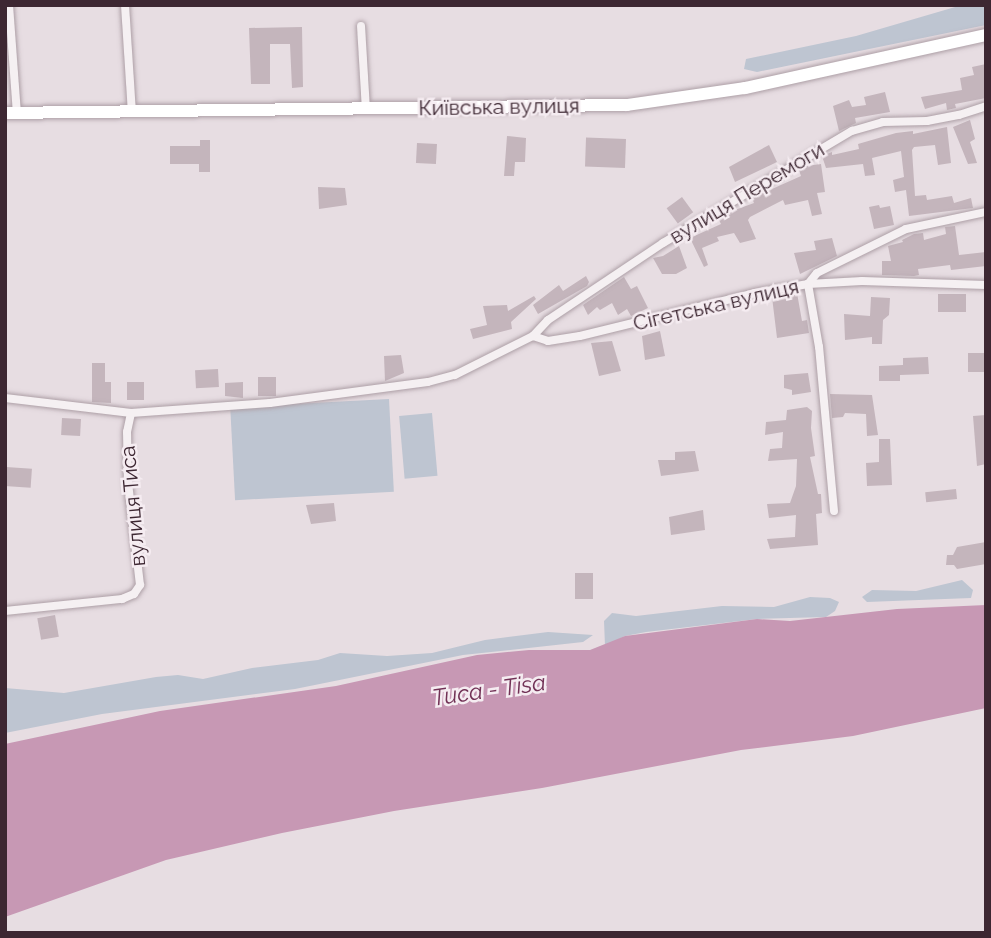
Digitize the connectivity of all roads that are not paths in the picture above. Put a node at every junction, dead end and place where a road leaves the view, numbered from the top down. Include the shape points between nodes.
1 (9, 5) edge
2 (125, 5) edge
3 (361, 26) dead end
4 (986, 35) edge
5 (986, 106) edge
6 (366, 109) junction
7 (132, 112) junction
8 (11, 113) edge
9 (986, 212) edge
10 (808, 284) junction
11 (986, 285) edge
12 (533, 336) junction
13 (5, 398) edge
14 (131, 413) junction
15 (834, 511) dead end
16 (5, 611) edge

1 - 8 street
2 - 7 street
3 - 6 street
4 - 6 main road, Київська вулиця via 745,88 627,105
5 - 12 street, вулиця Перемоги via 927,121 883,122 852,131 663,243 548,320
6 - 7 main road, Київська вулиця
7 - 8 main road, Київська вулиця
9 - 10 street via 906,229 817,273
10 - 11 street, Сігетська вулиця
10 - 12 street, Сігетська вулиця via 580,336 548,341
10 - 15 street via 819,347
12 - 14 street via 455,375 428,382 270,403
13 - 14 street
14 - 16 street, вулиця Тиса via 128,483 140,585 122,599

